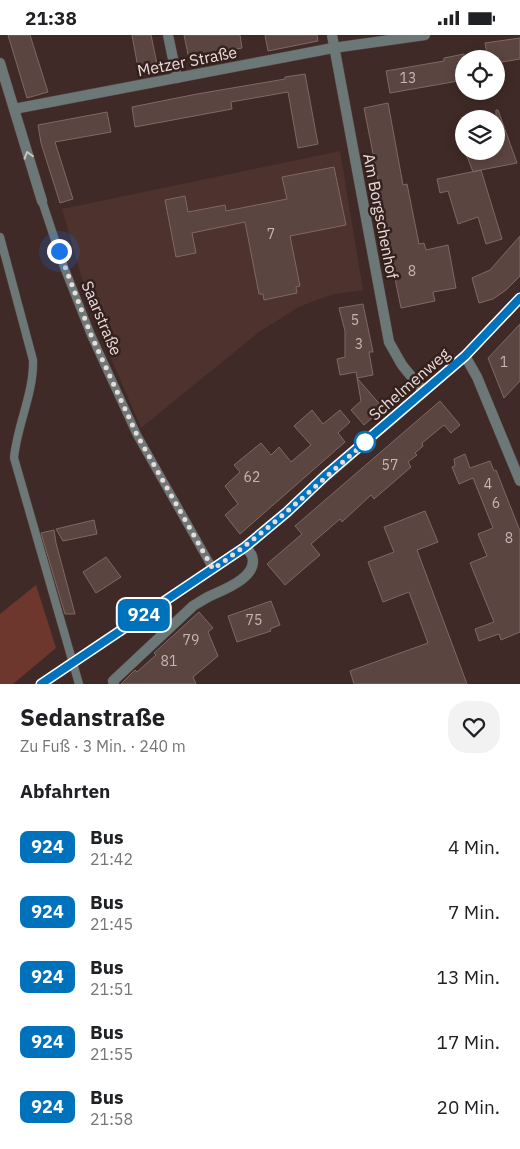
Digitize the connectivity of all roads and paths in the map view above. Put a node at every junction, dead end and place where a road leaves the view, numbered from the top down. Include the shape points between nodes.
1 (168, 35) edge
2 (332, 35) edge
3 (425, 35) edge
4 (334, 48) junction
5 (0, 63) edge
6 (176, 78) junction
7 (14, 109) junction
8 (42, 201) joint
9 (0, 237) edge
10 (520, 298) edge
11 (465, 356) junction
12 (424, 392) junction
13 (520, 481) edge
14 (245, 547) junction
15 (213, 569) junction
16 (113, 682) edge
17 (41, 684) edge
18 (79, 684) edge

1 - 6 street
2 - 4 street, Am Borgschenhof
3 - 4 street, Metzer Straße
4 - 6 street, Metzer Straße
4 - 12 street, Am Borgschenhof via 389,343
5 - 7 street, Saarstraße
6 - 7 street, Metzer Straße
8 -> 7 street, Saarstraße
8 - 15 lane, Saarstraße via 91,335 137,435
9 - 18 lane via 33,360 34,375 16,439 14,458
10 - 11 street, Schelmenweg
11 - 12 street, Schelmenweg
11 - 13 street via 477,377
12 - 14 street, Schelmenweg
14 - 15 street, Schelmenweg
14 - 16 street via 252,563 239,583 193,607
15 - 17 street, Schelmenweg, bridge

